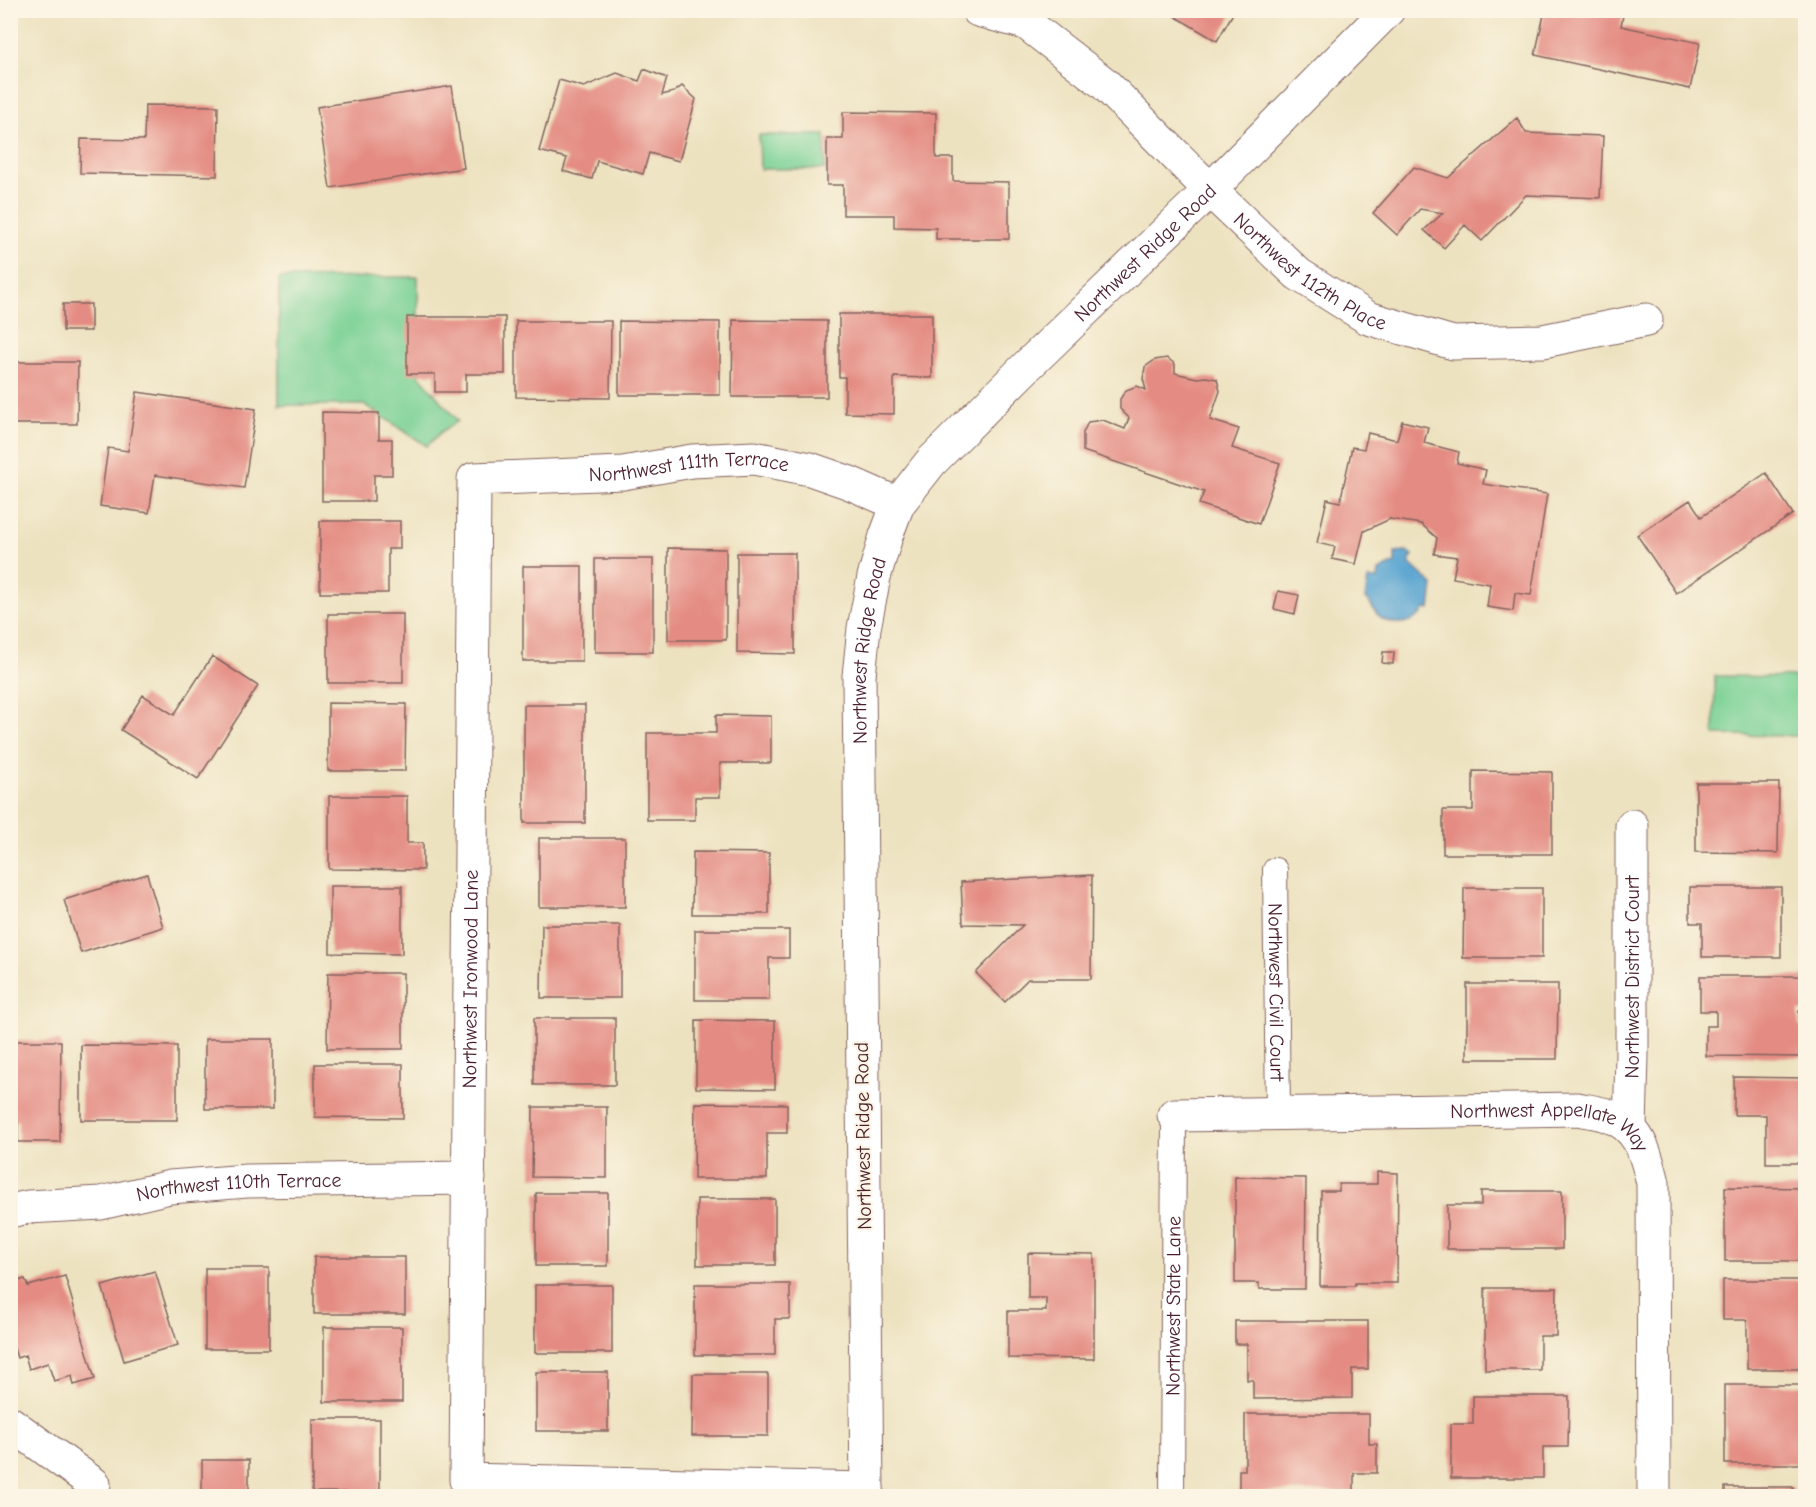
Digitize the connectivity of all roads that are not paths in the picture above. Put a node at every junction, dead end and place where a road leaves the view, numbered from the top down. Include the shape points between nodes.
1 (978, 10) edge
2 (1388, 10) edge
3 (1210, 190) junction
4 (1647, 320) dead end
5 (474, 479) joint
6 (898, 504) junction
7 (1632, 826) dead end
8 (1275, 870) dead end
9 (1278, 1113) junction
10 (1174, 1115) joint
11 (1630, 1127) junction
12 (469, 1178) junction
13 (10, 1210) edge
14 (10, 1423) edge
15 (94, 1484) dead end
16 (467, 1488) edge
17 (867, 1493) edge
18 (1172, 1497) edge
19 (1654, 1497) edge

1 - 3 street, Northwest 112th Place via 1026,23 1096,77
2 - 3 street, Northwest Ridge Road
3 - 4 street, Northwest 112th Place via 1298,274 1368,318 1453,343 1544,341
3 - 6 street, Northwest Ridge Road via 931,462
5 - 6 street, Northwest 111th Terrace via 623,473 692,461 754,458 810,469
5 - 12 street, Northwest Ironwood Lane
6 - 17 street, Northwest Ridge Road via 874,577 859,676
7 - 11 street, Northwest District Court
8 - 9 lane, Northwest Civil Court
9 - 10 street, Northwest Appellate Way
9 - 11 street, Northwest Appellate Way via 1578,1109 1607,1115
10 - 18 lane, Northwest State Lane
11 - 19 street, Northwest Appellate Way via 1645,1151 1653,1183
12 - 13 street, Northwest 110th Terrace via 247,1181 170,1187 101,1203
12 - 16 street, Northwest Ironwood Lane
14 - 15 street
16 - 17 street

